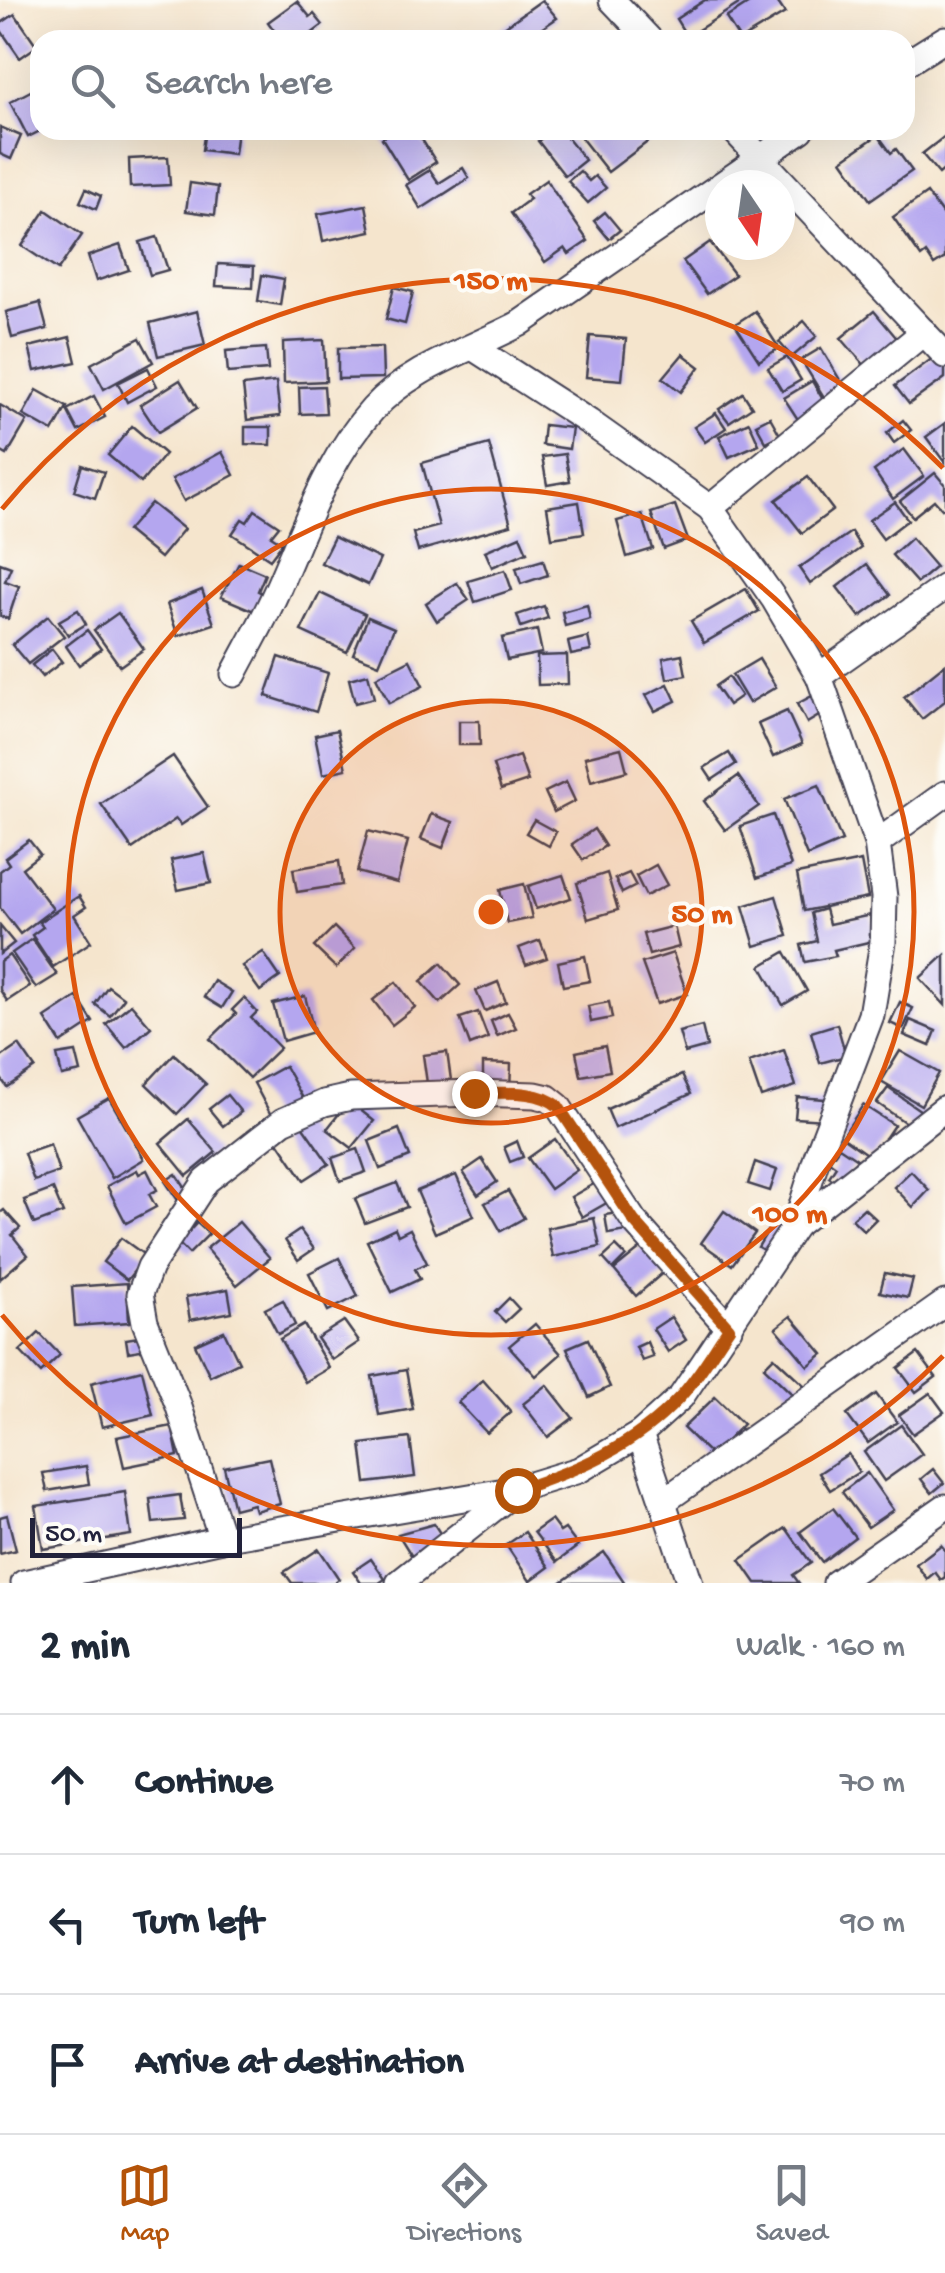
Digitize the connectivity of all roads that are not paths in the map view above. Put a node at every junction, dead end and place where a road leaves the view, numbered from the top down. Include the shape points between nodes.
1 (612, 0) edge
2 (640, 30) edge
3 (945, 38) edge
4 (915, 58) edge
5 (743, 140) edge
6 (785, 140) edge
7 (759, 157) junction
8 (924, 332) junction
9 (474, 348) junction
10 (945, 355) edge
11 (710, 508) junction
12 (945, 587) edge
13 (234, 674) dead end
14 (819, 676) junction
15 (945, 794) edge
16 (877, 843) junction
17 (945, 1108) edge
18 (796, 1225) junction
19 (945, 1303) edge
20 (729, 1328) junction
21 (640, 1434) junction
22 (517, 1490) junction
23 (664, 1501) junction
24 (945, 1507) edge
25 (222, 1539) junction
26 (684, 1580) edge
27 (24, 1583) edge
28 (398, 1583) edge
29 (836, 1583) edge

1 - 2 street
3 - 4 street
5 - 7 street
6 - 7 street
7 - 8 street
7 - 9 street
8 - 10 street
8 - 11 street
9 - 11 street
9 - 13 street via 424,368 374,407 335,460
11 - 14 street
12 - 14 street
14 - 16 street
15 - 16 street
16 - 18 street via 884,942 871,1015
17 - 18 street
18 - 20 street
19 - 23 street
20 - 21 street via 680,1397
20 - 25 street via 634,1221 548,1098 474,1093 324,1103 283,1122 206,1182 150,1267 140,1294 144,1322
21 - 22 street via 579,1470
21 - 23 street
22 - 25 street
22 - 28 street
23 - 26 street
24 - 29 street
25 - 27 street

